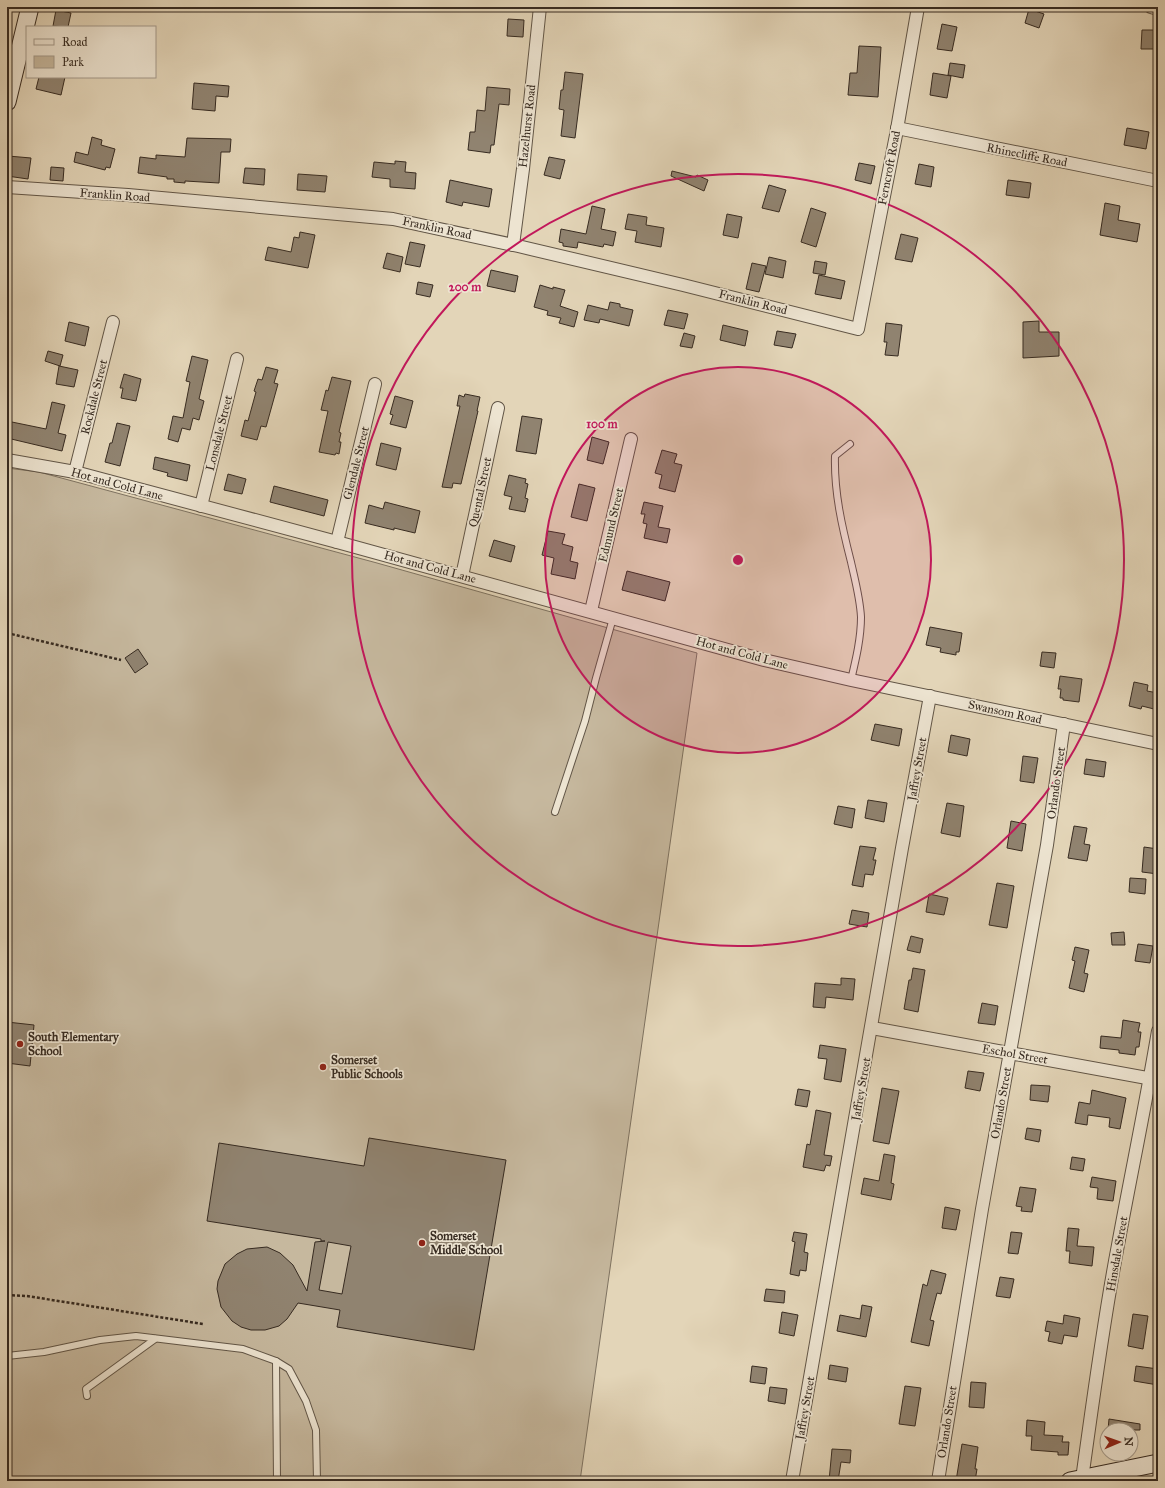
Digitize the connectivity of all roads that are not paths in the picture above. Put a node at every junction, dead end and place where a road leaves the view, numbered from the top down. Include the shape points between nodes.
1 (30, 7) edge
2 (540, 7) edge
3 (918, 7) edge
4 (1151, 7) edge
5 (1158, 9) edge
6 (7, 102) edge
7 (897, 128) junction
8 (1158, 181) edge
9 (7, 187) edge
10 (513, 245) junction
11 (113, 322) dead end
12 (858, 329) joint
13 (237, 359) dead end
14 (375, 384) dead end
15 (498, 408) dead end
16 (631, 439) dead end
17 (850, 444) dead end
18 (7, 460) edge
19 (75, 472) junction
20 (201, 506) junction
21 (337, 542) junction
22 (462, 576) junction
23 (591, 611) junction
24 (613, 618) junction
25 (851, 680) junction
26 (930, 696) junction
27 (1064, 724) junction
28 (1158, 744) edge
29 (555, 812) dead end
30 (872, 1028) junction
31 (1158, 1032) edge
32 (1010, 1052) junction
33 (1154, 1079) edge
34 (155, 1339) junction
35 (7, 1356) edge
36 (276, 1361) junction
37 (87, 1396) dead end
38 (1158, 1463) edge
39 (1076, 1480) edge
40 (277, 1481) edge
41 (317, 1481) edge
42 (792, 1481) edge
43 (938, 1481) edge

1 - 6 main road
2 - 10 street, Hazelhurst Road
3 - 7 street, Ferncroft Road
4 - 5 street
7 - 8 street, Rhinecliffe Road
7 - 12 street, Ferncroft Road
9 - 10 street, Franklin Road via 377,217
10 - 12 street, Franklin Road
11 - 19 street, Rockdale Street
13 - 20 street, Lonsdale Street
14 - 21 street, Glendale Street
15 - 22 street, Quental Street
16 - 23 street, Edmund Street
17 - 25 lane via 835,456 834,475 860,616 859,642
18 - 19 street, Hot and Cold Lane
19 - 20 street, Hot and Cold Lane
20 - 21 street, Hot and Cold Lane
21 - 22 street, Hot and Cold Lane
22 - 23 street, Hot and Cold Lane
23 - 24 street, Hot and Cold Lane
24 - 25 street, Hot and Cold Lane via 764,660
24 - 29 lane via 585,721
25 - 26 street, Swansom Road
26 - 27 street, Swansom Road
26 - 30 street, Jaffrey Street
27 - 28 street, Swansom Road
27 - 32 street, Orlando Street via 1048,845
30 - 32 street, Eschol Street
30 - 42 street, Jaffrey Street
31 - 33 street, Hinsdale Street
32 - 33 street, Eschol Street
32 - 43 street, Orlando Street
33 - 39 street, Hinsdale Street via 1117,1246
34 - 35 lane via 136,1336 100,1340 44,1352
34 - 36 lane via 243,1349
34 - 37 lane via 86,1389
36 - 40 lane
36 - 41 lane via 289,1368 306,1401 316,1430
38 - 39 main road

